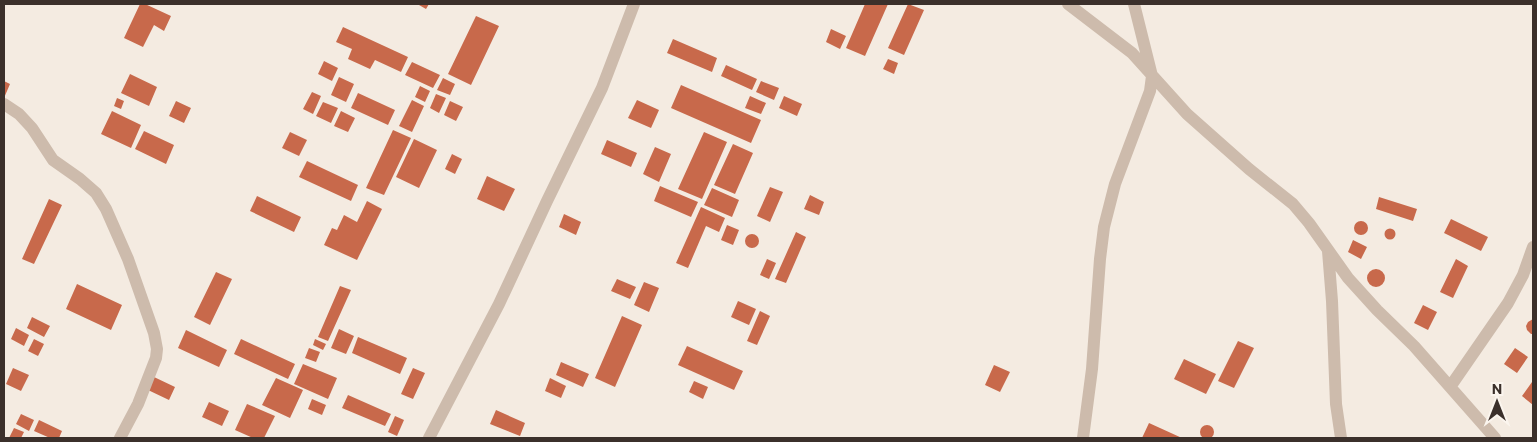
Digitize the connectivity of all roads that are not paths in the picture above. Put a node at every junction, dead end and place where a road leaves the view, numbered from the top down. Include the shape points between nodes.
1 (634, 4) edge
2 (1068, 4) edge
3 (1134, 4) edge
4 (1152, 76) junction
5 (4, 104) edge
6 (1533, 247) edge
7 (1328, 251) junction
8 (1450, 387) junction
9 (120, 438) edge
10 (429, 438) edge
11 (1083, 438) edge
12 (1341, 438) edge
13 (1495, 438) edge

1 - 10 street via 602,88 499,304
2 - 4 street via 1132,52
3 - 4 street
4 - 7 street via 1249,169 1293,204
4 - 11 street via 1150,91 1114,184 1104,227
5 - 9 street via 20,114 53,160 96,193 106,208 154,332 156,358
6 - 8 street via 1508,303
7 - 8 street via 1365,297
7 - 12 street via 1336,404
8 - 13 street

